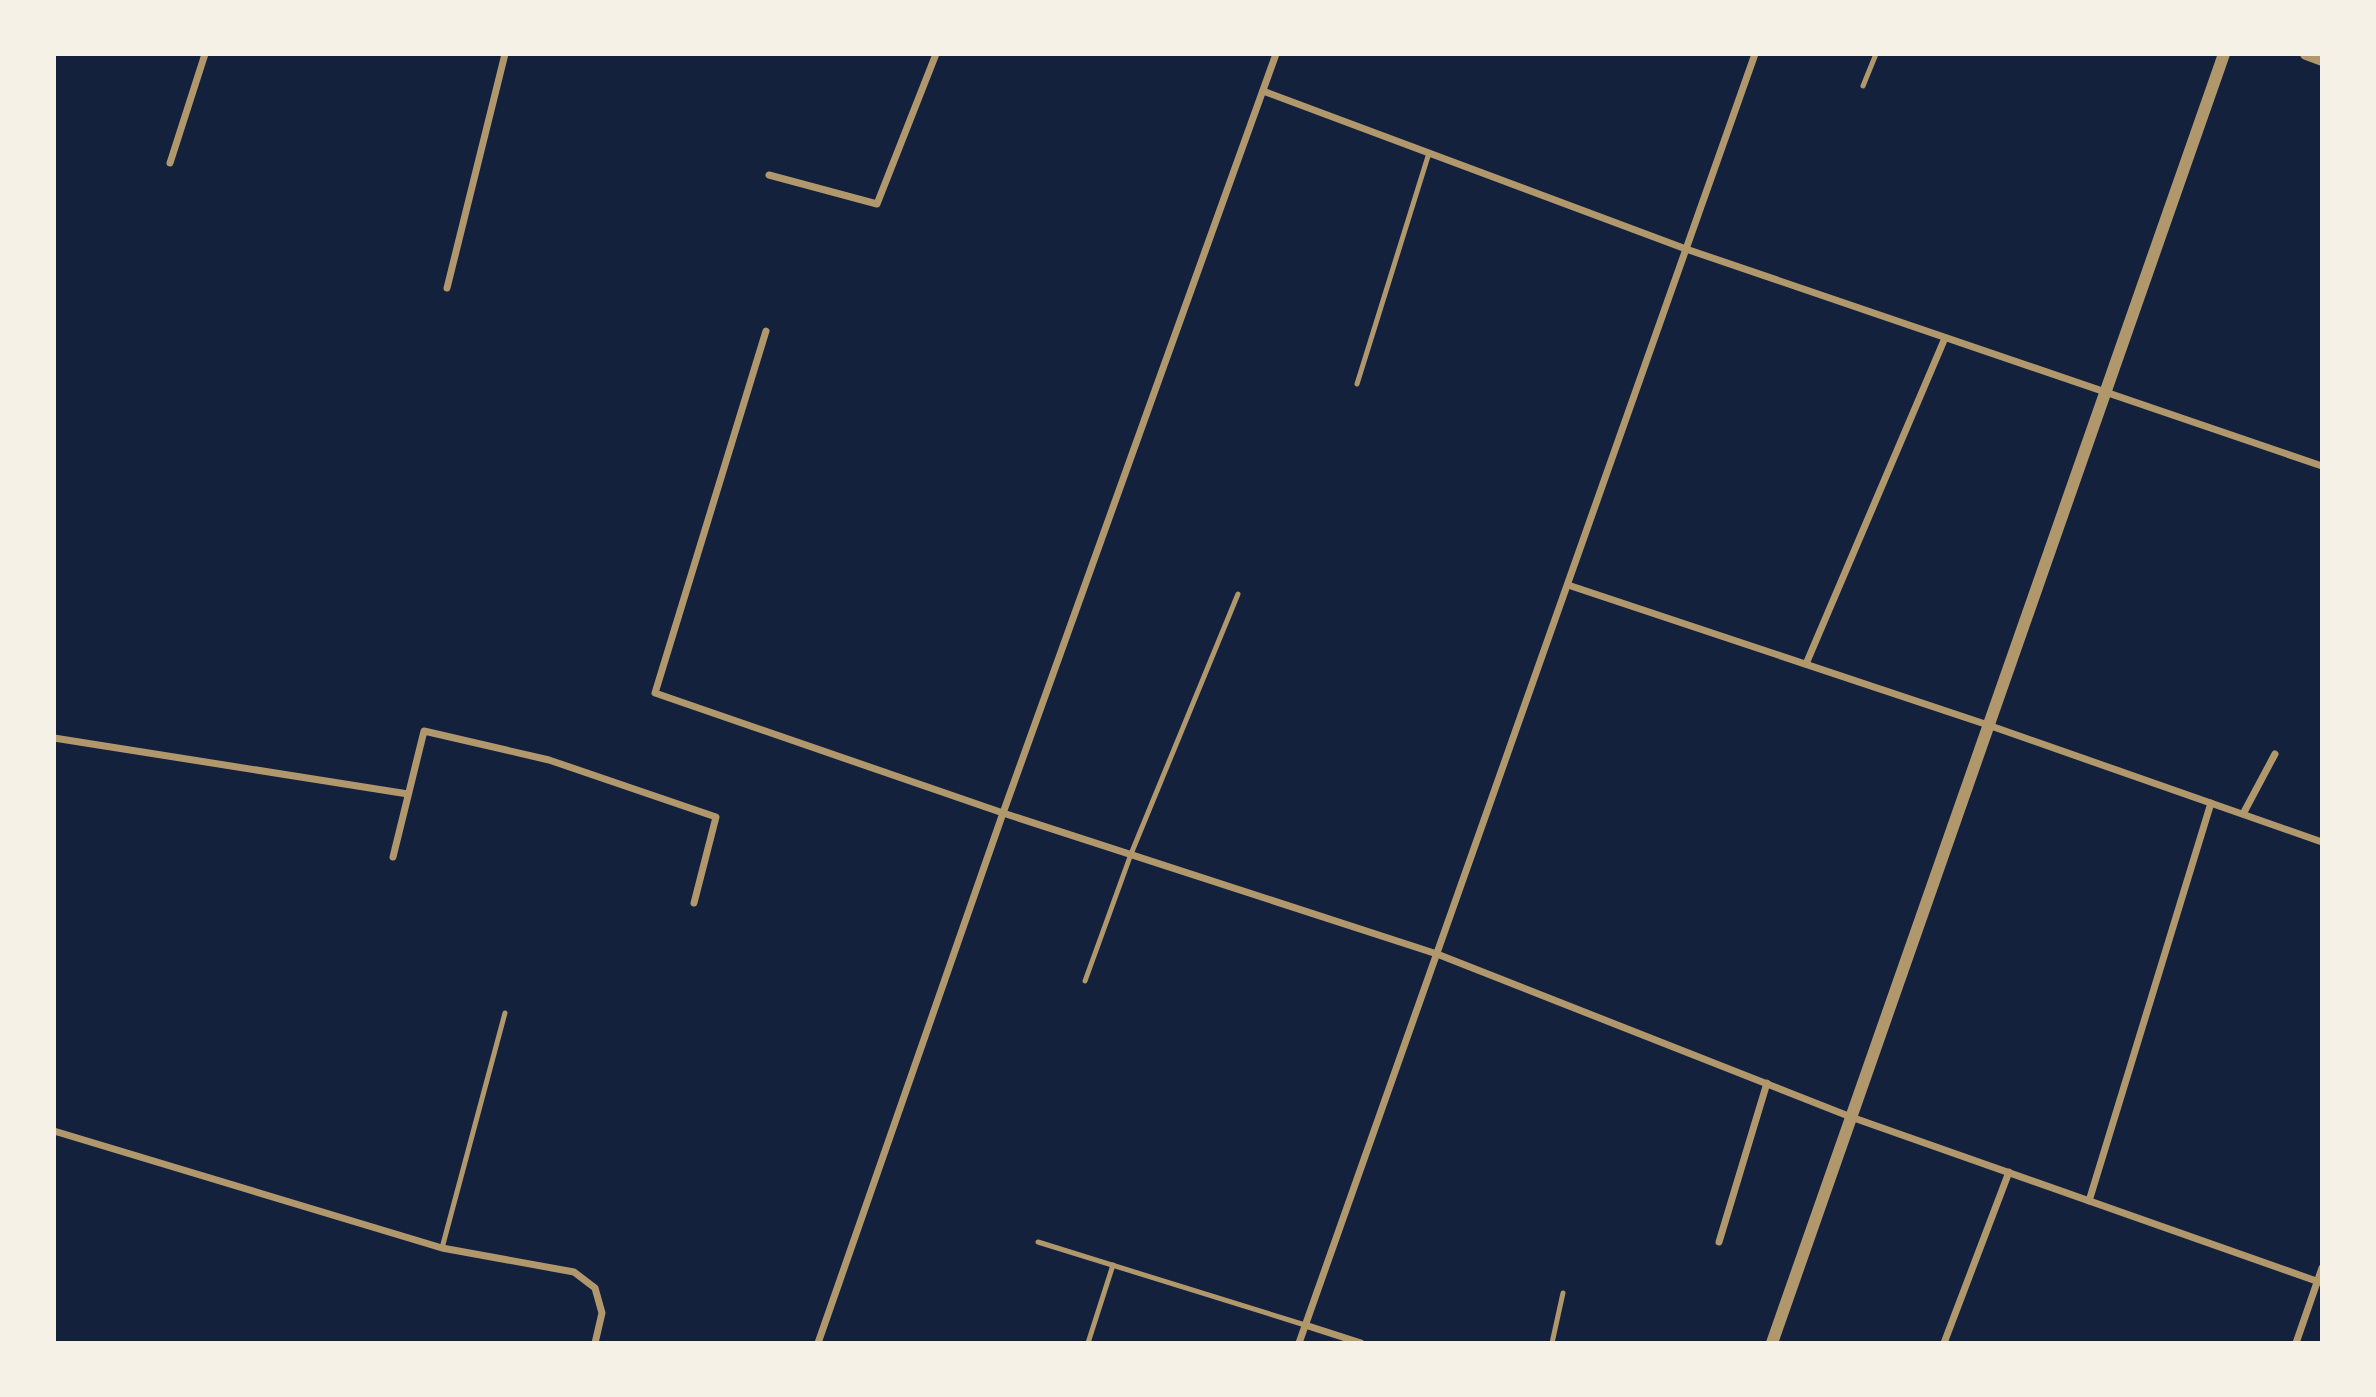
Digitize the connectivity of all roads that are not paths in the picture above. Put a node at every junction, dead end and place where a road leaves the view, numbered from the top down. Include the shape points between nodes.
1 (205, 54) edge
2 (505, 54) edge
3 (936, 54) edge
4 (1276, 54) edge
5 (1755, 54) edge
6 (1876, 54) edge
7 (2224, 54) edge
8 (2306, 54) edge
9 (2322, 61) edge
10 (1863, 86) dead end
11 (1263, 91) junction
12 (1429, 153) junction
13 (170, 163) dead end
14 (769, 175) dead end
15 (1686, 249) junction
16 (447, 288) dead end
17 (766, 331) dead end
18 (1945, 338) junction
19 (1357, 384) dead end
20 (2105, 393) junction
21 (2322, 466) edge
22 (1567, 585) junction
23 (1238, 594) dead end
24 (1805, 664) junction
25 (1988, 725) junction
26 (54, 738) edge
27 (2275, 754) dead end
28 (408, 794) junction
29 (2211, 803) junction
30 (1003, 813) junction
31 (2243, 814) junction
32 (2322, 842) edge
33 (1131, 854) junction
34 (393, 857) dead end
35 (694, 903) dead end
36 (1437, 954) junction
37 (1084, 981) dead end
38 (505, 1013) dead end
39 (1767, 1083) junction
40 (1852, 1116) junction
41 (54, 1131) edge
42 (2009, 1172) junction
43 (2089, 1201) junction
44 (1038, 1242) dead end
45 (1719, 1242) dead end
46 (442, 1248) junction
47 (1113, 1265) junction
48 (2322, 1268) edge
49 (2319, 1282) edge
50 (1563, 1293) dead end
51 (1305, 1325) junction
52 (595, 1343) edge
53 (818, 1343) edge
54 (1088, 1343) edge
55 (1299, 1343) edge
56 (1362, 1343) edge
57 (1552, 1343) edge
58 (1772, 1343) edge
59 (1944, 1343) edge
60 (2296, 1343) edge

1 - 13 street
2 - 16 street
3 - 14 street via 877,204
4 - 11 street
5 - 15 street
6 - 10 lane
7 - 20 street
8 - 9 street
11 - 12 street
11 - 30 street
12 - 15 street
12 - 19 lane
15 - 18 street
15 - 22 street
17 - 30 street via 655,693
18 - 20 street
18 - 24 street
20 - 21 street
20 - 25 street
22 - 24 street
22 - 36 street
23 - 33 lane
24 - 25 street
25 - 29 street
25 - 40 street
26 - 28 street
27 - 31 street
28 - 34 street
28 - 35 street via 425,731 550,760 716,817
29 - 31 street
29 - 43 street
30 - 33 street
30 - 53 street
31 - 32 street
33 - 36 street
33 - 37 lane
36 - 39 street
36 - 51 street
38 - 46 lane
39 - 40 street
39 - 45 street
40 - 42 street
40 - 58 street
41 - 46 street
42 - 43 street
42 - 59 street
43 - 49 street
44 - 47 lane
46 - 52 street via 574,1272 595,1288 602,1313
47 - 51 lane
47 - 54 lane
48 - 49 street
49 - 60 street
50 - 57 lane
51 - 55 street
51 - 56 street

